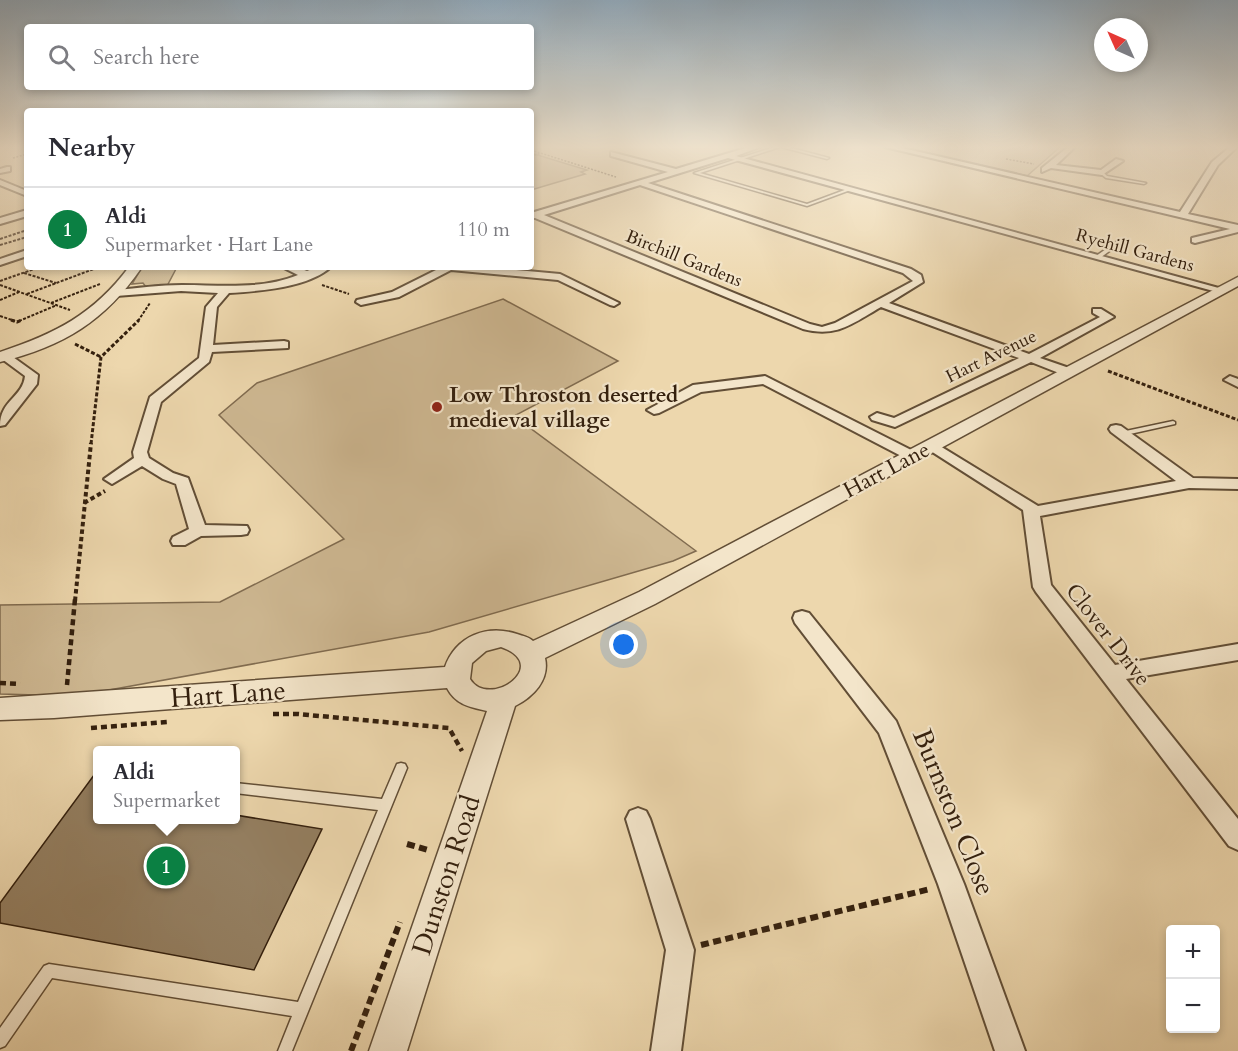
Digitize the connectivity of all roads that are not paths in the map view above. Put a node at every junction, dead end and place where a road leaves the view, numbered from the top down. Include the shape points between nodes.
1 (596, 196) edge
2 (679, 196) edge
3 (777, 196) edge
4 (832, 196) edge
5 (877, 196) edge
6 (1100, 196) edge
7 (1195, 196) edge
8 (24, 214) edge
9 (534, 215) edge
10 (534, 215) edge
11 (1183, 215) junction
12 (0, 221) edge
13 (1238, 229) edge
14 (1195, 240) dead end
15 (1121, 241) dead end
16 (24, 254) edge
17 (1098, 257) junction
18 (0, 262) edge
19 (132, 270) edge
20 (293, 270) edge
21 (319, 270) edge
22 (443, 270) edge
23 (482, 270) edge
24 (304, 276) junction
25 (1229, 286) edge
26 (112, 287) junction
27 (226, 290) junction
28 (595, 294) junction
29 (383, 298) junction
30 (576, 300) dead end
31 (364, 301) road end
32 (614, 303) dead end
33 (880, 303) junction
34 (392, 306) dead end
35 (1097, 311) dead end
36 (284, 345) dead end
37 (206, 349) junction
38 (3, 356) edge
39 (1030, 358) junction
40 (1068, 372) junction
41 (654, 410) dead end
42 (877, 417) dead end
43 (0, 422) edge
44 (1173, 423) dead end
45 (1119, 431) joint
46 (930, 446) junction
47 (912, 456) junction
48 (142, 460) junction
49 (112, 479) dead end
50 (1189, 483) junction
51 (1238, 484) edge
52 (1031, 513) junction
53 (242, 530) dead end
54 (198, 531) junction
55 (179, 541) dead end
56 (802, 618) dead end
57 (1238, 652) edge
58 (532, 653) junction
59 (1109, 674) junction
60 (456, 677) junction
61 (504, 699) junction
62 (0, 709) edge
63 (401, 768) dead end
64 (240, 789) edge
65 (386, 805) junction
66 (638, 819) dead end
67 (1238, 838) edge
68 (302, 1010) junction
69 (0, 1041) edge
70 (285, 1051) edge
71 (388, 1051) edge
72 (666, 1051) edge
73 (1010, 1051) edge

1 - 9 street
2 - 33 street via 917,277 918,282
3 - 4 lane via 807,205
5 - 17 street, Ryehill Gardens
6 - 11 street
7 - 11 street
8 - 12 street
10 - 33 street, Birchill Gardens via 807,327 822,330 839,326
11 - 13 street
13 - 14 street
15 - 17 lane
16 - 18 street
17 - 25 street, Ryehill Gardens
19 - 26 street
20 - 24 street
21 - 24 street
22 - 29 street via 408,290
23 - 28 street via 560,277
24 - 27 street via 268,287
25 - 40 street, Hart Lane
26 - 27 street
26 - 38 street via 94,313
27 - 37 street via 212,308
28 - 30 street
28 - 32 street
29 - 31 street
29 - 34 street
33 - 39 street
35 - 39 street, Hart Avenue via 1108,317
36 - 37 street via 256,341
37 - 48 street via 205,359 155,400 140,452
38 - 43 street via 32,375 31,384
39 - 40 street
39 - 42 street, Hart Avenue via 894,423
40 - 46 street, Hart Lane
41 - 47 street via 698,388 765,380
44 - 45 lane
45 - 50 street
46 - 47 street, Hart Lane
46 - 52 street via 1031,508
47 - 58 street, Hart Lane via 647,598
48 - 49 street
48 - 54 street via 183,481
50 - 51 street
50 - 52 street
52 - 59 street, Clover Drive via 1042,587
53 - 54 street
54 - 55 street
56 - 73 street, Burnston Close via 888,728 951,884
57 - 59 street
58 - 60 street via 514,640 488,640 464,654
58 - 61 street via 534,674 528,684
59 - 67 street, Clover Drive
60 - 61 street via 459,687 469,696 491,701
60 - 62 street, Hart Lane
61 - 71 street, Dunston Road
63 - 65 lane
64 - 65 lane
65 - 68 lane
66 - 72 street via 680,950
68 - 69 lane via 49,971
68 - 70 lane

